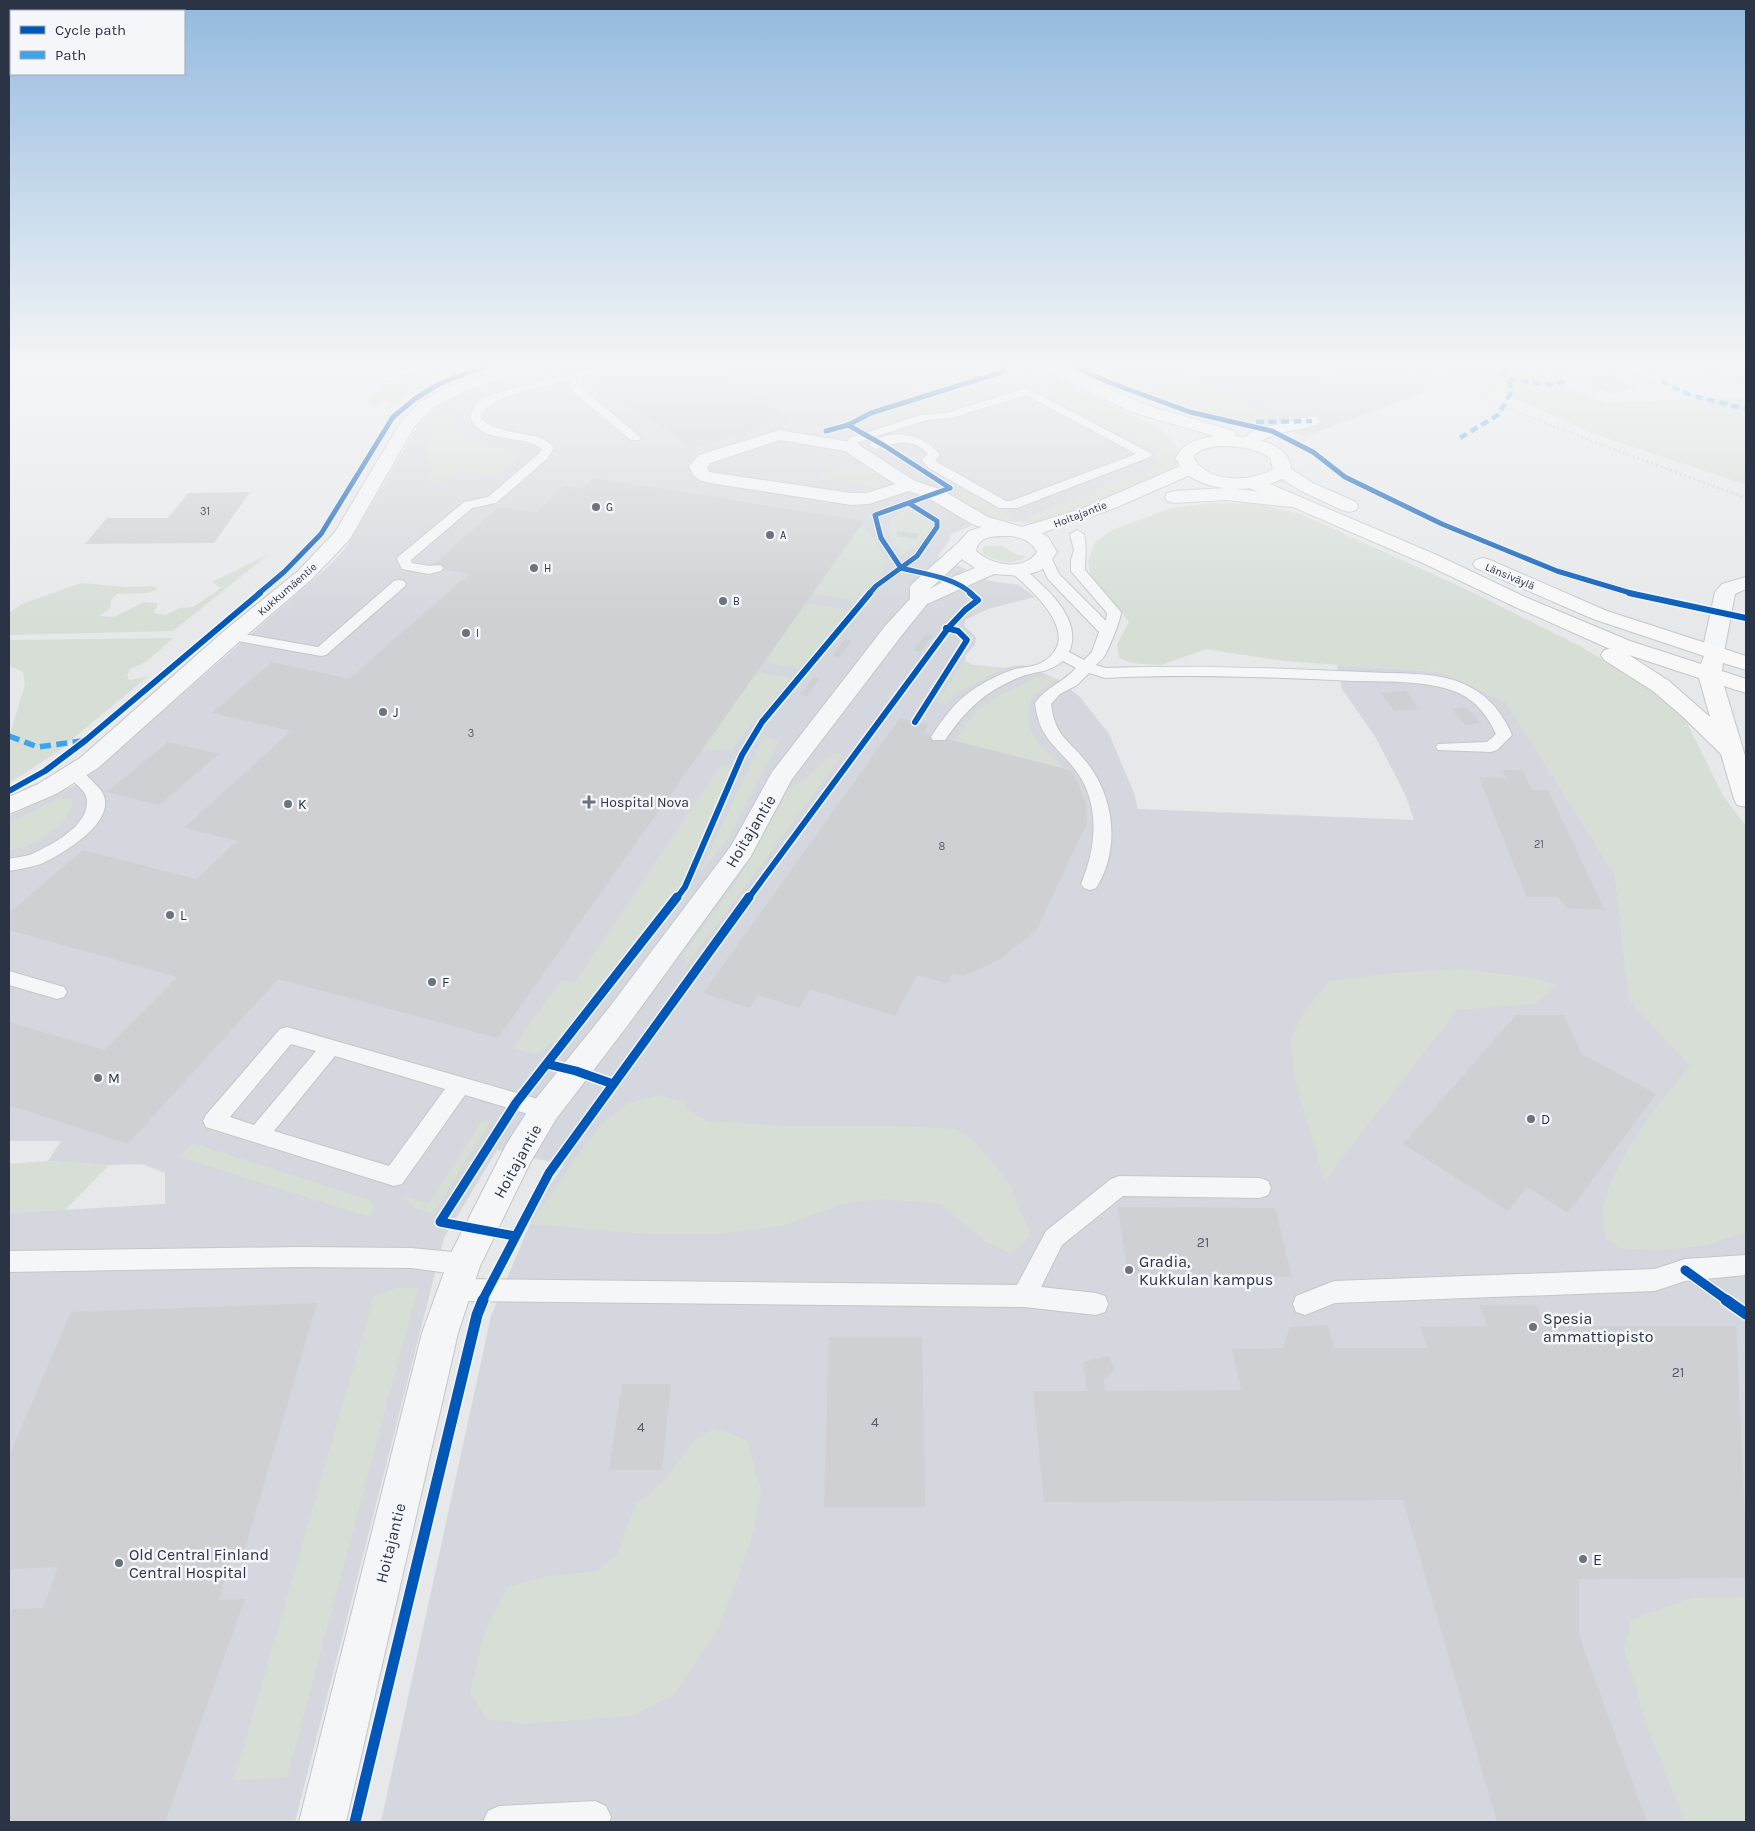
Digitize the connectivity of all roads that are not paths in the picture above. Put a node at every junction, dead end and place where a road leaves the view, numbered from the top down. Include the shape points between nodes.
1 (393, 448) edge
2 (548, 448) edge
3 (736, 448) edge
4 (852, 448) edge
5 (916, 448) edge
6 (1136, 448) edge
7 (1187, 448) edge
8 (1201, 448) edge
9 (1264, 448) edge
10 (1288, 448) edge
11 (1190, 459) junction
12 (1280, 464) junction
13 (1210, 478) junction
14 (1253, 483) junction
15 (909, 484) junction
16 (1174, 497) junction
17 (1291, 501) junction
18 (1017, 531) junction
19 (1077, 534) junction
20 (968, 543) junction
21 (1045, 552) junction
22 (436, 568) dead end
23 (991, 568) junction
24 (1017, 570) junction
25 (1746, 583) edge
26 (399, 584) dead end
27 (920, 600) junction
28 (1518, 601) junction
29 (1107, 631) junction
30 (232, 636) junction
31 (1713, 652) junction
32 (1062, 654) junction
33 (1746, 663) edge
34 (1085, 668) junction
35 (1710, 676) junction
36 (1746, 686) edge
37 (939, 737) dead end
38 (1444, 747) dead end
39 (1732, 752) junction
40 (74, 772) junction
41 (1746, 799) edge
42 (9, 806) edge
43 (9, 865) edge
44 (1090, 884) dead end
45 (9, 978) edge
46 (57, 992) dead end
47 (331, 1047) junction
48 (460, 1085) junction
49 (545, 1110) junction
50 (258, 1134) junction
51 (1260, 1188) dead end
52 (9, 1262) edge
53 (1746, 1265) edge
54 (458, 1277) junction
55 (1024, 1296) junction
56 (1096, 1304) dead end
57 (1305, 1304) dead end
58 (595, 1817) dead end
59 (322, 1822) edge
60 (500, 1822) edge

1 - 30 street, Kukkumäentie via 343,535 305,575
2 - 22 lane via 495,504 468,505 404,559 407,566
3 - 15 street via 705,458 698,466 701,475 851,499 869,498
4 - 15 street
5 - 6 lane via 934,455 928,460 933,465 1003,505 1013,505 1146,454
7 - 11 main road
8 - 11 main road
9 - 12 main road, Länsiväylä
10 - 12 street
11 - 13 main road
11 - 18 street, Hoitajantie via 1100,508 1047,527
12 - 14 main road via 1270,479
12 - 31 main road, Länsiväylä via 1307,487 1600,615
13 - 14 main road via 1230,483
13 - 16 street, Hoitajantie via 1182,488
14 - 17 main road, Länsiväylä
15 - 18 street via 934,494 981,522
15 - 20 street via 910,494 956,525
16 - 17 street, Länsiväylä via 1226,494
16 - 19 street, Hoitajantie
17 - 28 main road, Länsiväylä via 1432,560
18 - 20 street, Hoitajantie via 987,532
18 - 21 street via 1041,541
19 - 21 street, Hoitajantie
19 - 29 lane via 1081,550 1078,572 1114,612
20 - 23 street via 966,552 971,558
20 - 27 street, Hoitajantie via 920,587
21 - 24 street, Hoitajantie via 1030,567
21 - 29 lane via 1053,576
23 - 24 street
23 - 27 street, Hoitajantie
24 - 32 lane via 1059,613 1066,637
25 - 31 street via 1725,592
26 - 30 lane via 321,652
27 - 49 street, Hoitajantie via 781,777 742,850
28 - 35 main road, Länsiväylä via 1622,646
28 - 39 main road via 1564,631 1650,677 1692,711
29 - 34 lane via 1099,653
30 - 40 street, Kukkumäentie via 89,763
31 - 33 main road, Länsiväylä
31 - 35 main road
32 - 34 lane
32 - 37 lane via 1046,666 1019,673 982,691 958,710
34 - 38 lane via 1105,673 1290,673 1428,680 1458,687 1483,702 1504,735 1490,748
34 - 44 lane via 1043,703 1046,724 1084,771 1100,804 1103,824 1098,868
35 - 36 main road, Länsiväylä
35 - 39 main road
39 - 41 main road
40 - 42 street, Kukkumäentie via 47,789
40 - 43 lane via 94,793 96,809 86,826 36,859
45 - 46 lane
47 - 48 lane
47 - 50 lane
47 - 50 lane via 287,1035 214,1121
48 - 49 lane
48 - 50 lane via 394,1177
49 - 54 street, Hoitajantie via 518,1155
51 - 55 lane via 1119,1186 1054,1238
52 - 54 lane via 412,1258
53 - 57 lane via 1685,1270 1655,1280 1334,1292
54 - 55 lane
54 - 59 street, Hoitajantie via 438,1340
55 - 56 lane
58 - 60 lane

